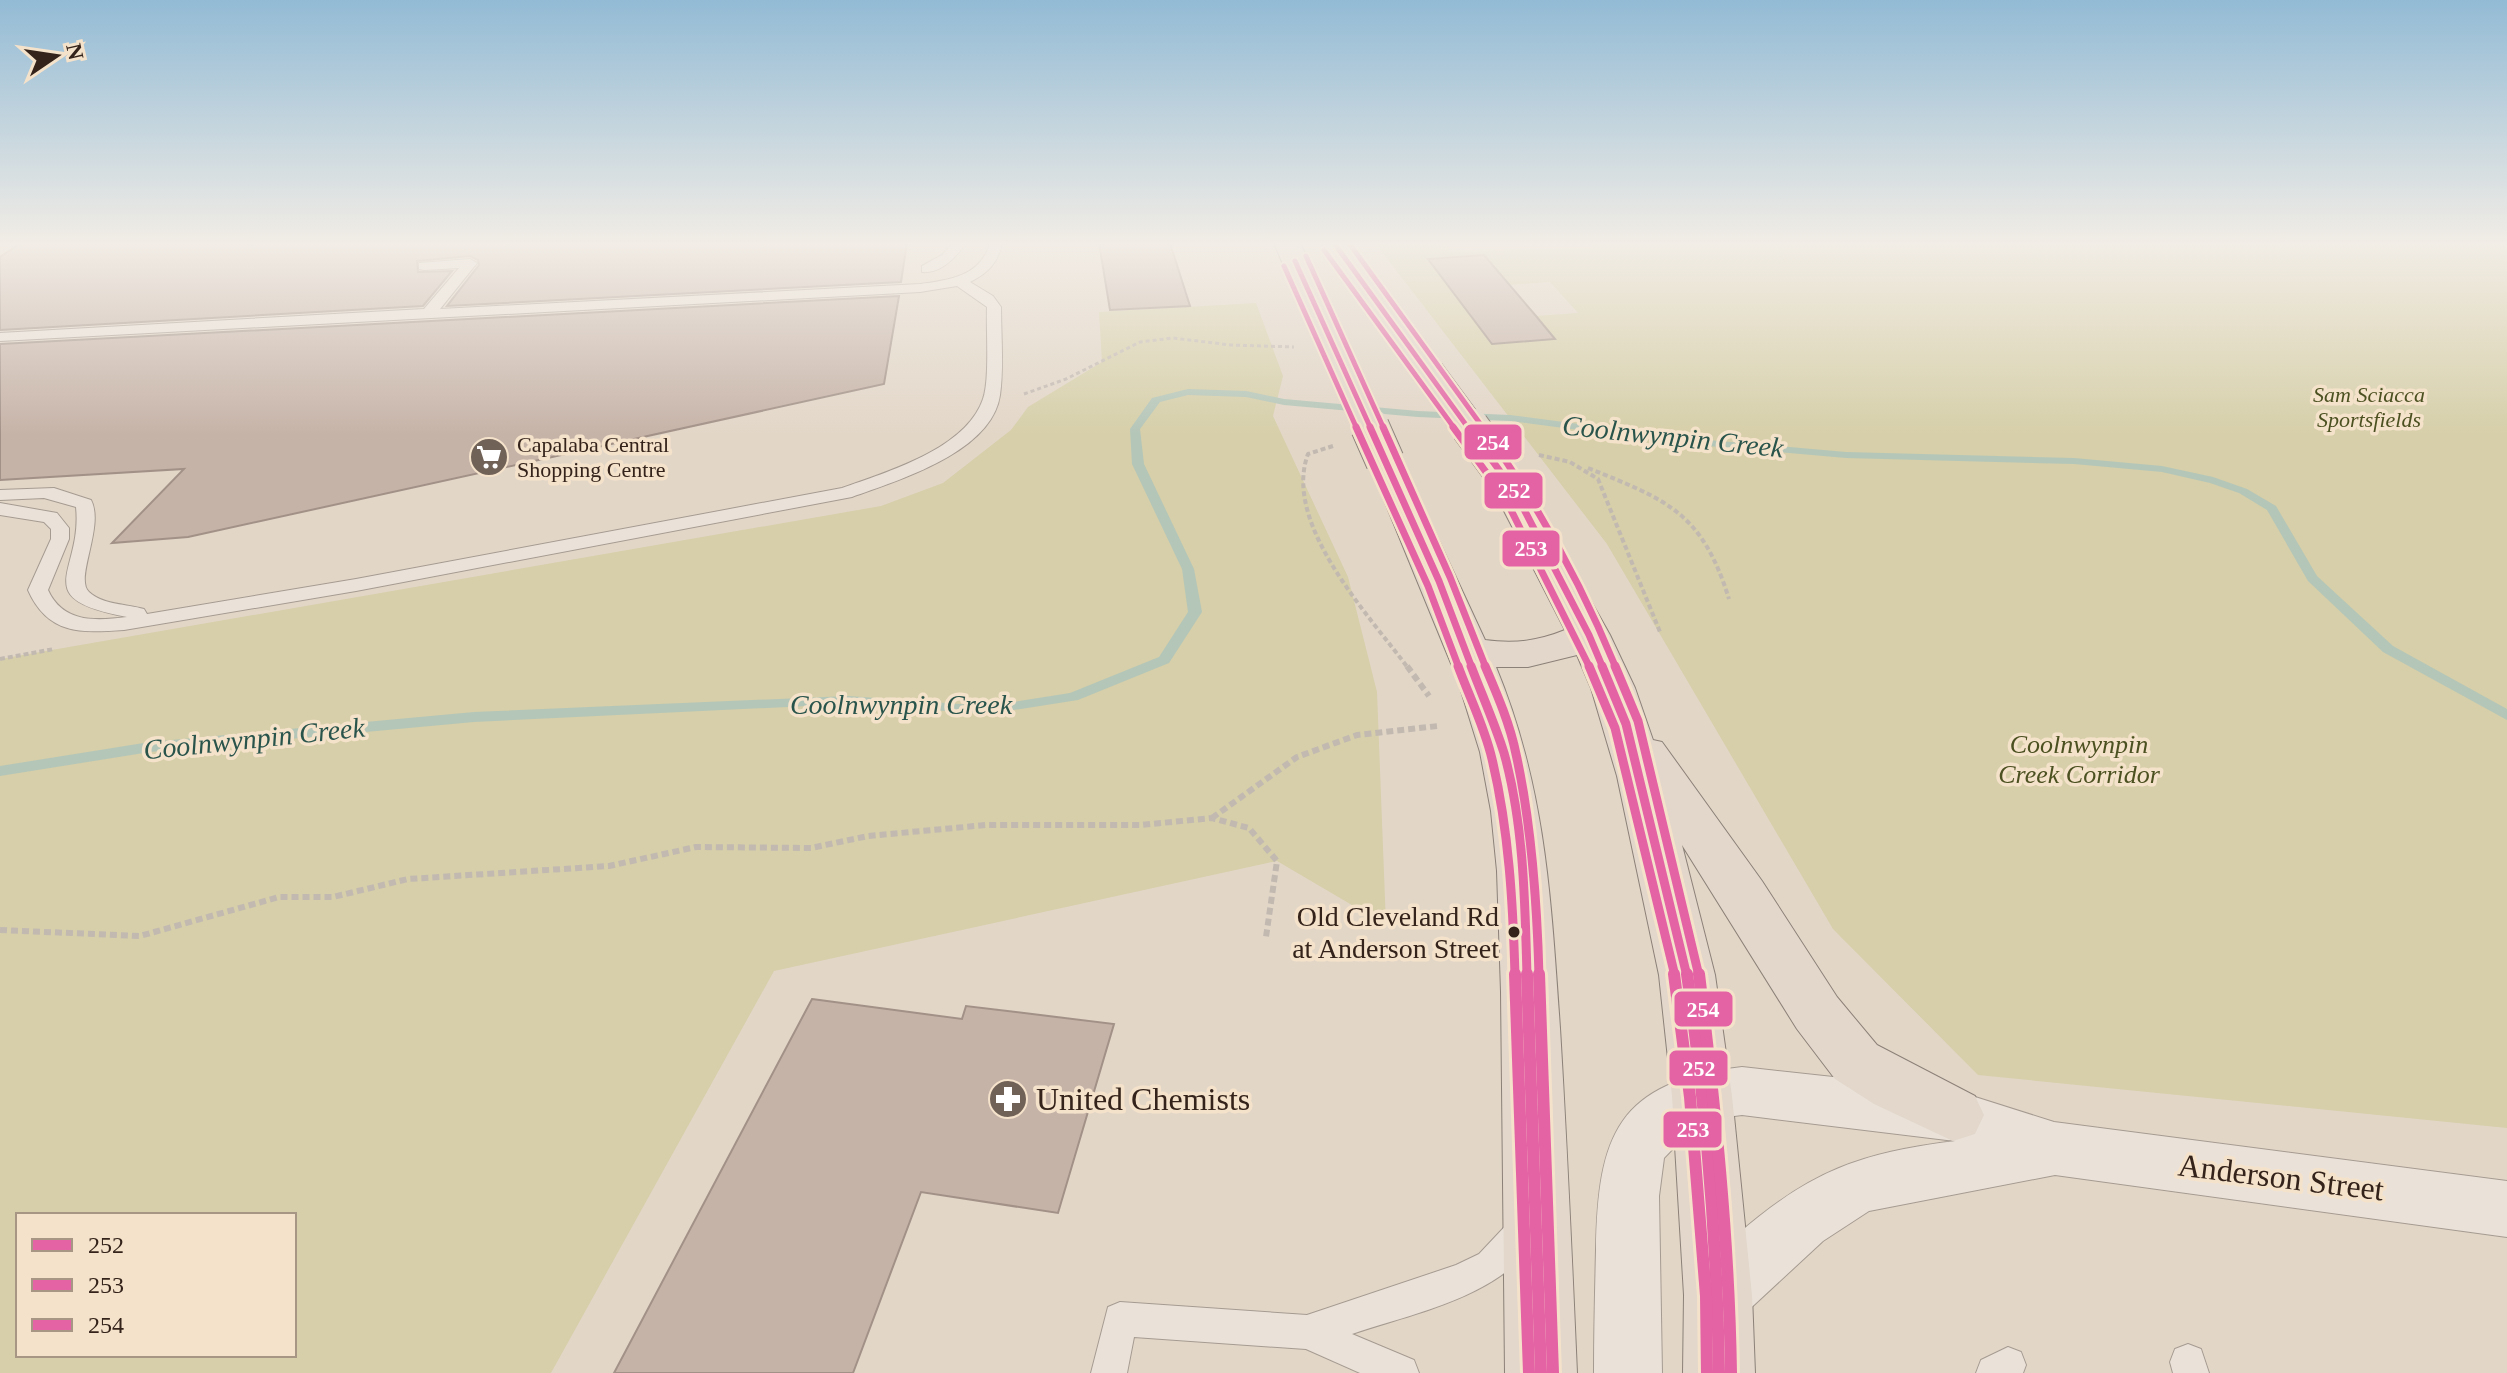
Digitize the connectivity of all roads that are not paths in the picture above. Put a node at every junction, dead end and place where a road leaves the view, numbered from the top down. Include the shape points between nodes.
1 (434, 307) edge
2 (526, 307) edge
3 (994, 307) edge
4 (1316, 307) edge
5 (1382, 307) edge
6 (428, 314) junction
7 (0, 337) edge
8 (0, 495) edge
9 (0, 509) edge
10 (166, 617) junction
11 (1589, 635) junction
12 (1465, 648) junction
13 (1626, 724) junction
14 (1702, 1096) junction
15 (1953, 1115) junction
16 (2054, 1148) junction
17 (2507, 1209) edge
18 (1537, 1216) junction
19 (1718, 1295) junction
20 (1307, 1332) junction
21 (1109, 1373) edge
22 (1401, 1373) edge
23 (1541, 1373) edge
24 (1628, 1373) edge
25 (1719, 1373) edge

1 - 6 lane
2 - 6 lane
3 - 10 lane via 992,397 978,427 916,468 846,493
4 - 12 main road, bridge
5 - 11 main road, bridge via 1500,468
6 - 7 lane
8 - 10 lane via 42,492 85,504 90,521 73,577 78,591 109,610
9 - 10 lane via 50,517 60,528 38,590 43,606 65,622 87,626
11 - 12 main road via 1527,657
11 - 13 main road
12 - 18 main road via 1504,754 1516,824 1526,929
13 - 14 main road via 1687,975
13 - 15 main road via 1817,1013 1856,1062
14 - 15 street via 1776,1093
14 - 19 main road
14 - 24 street via 1669,1113 1645,1136 1634,1158 1628,1196
15 - 16 street
16 - 17 street, Anderson Street
16 - 19 street via 1908,1173 1855,1188 1796,1227
18 - 20 lane via 1491,1265
18 - 23 main road
19 - 25 main road
20 - 21 lane via 1120,1319
20 - 22 lane

